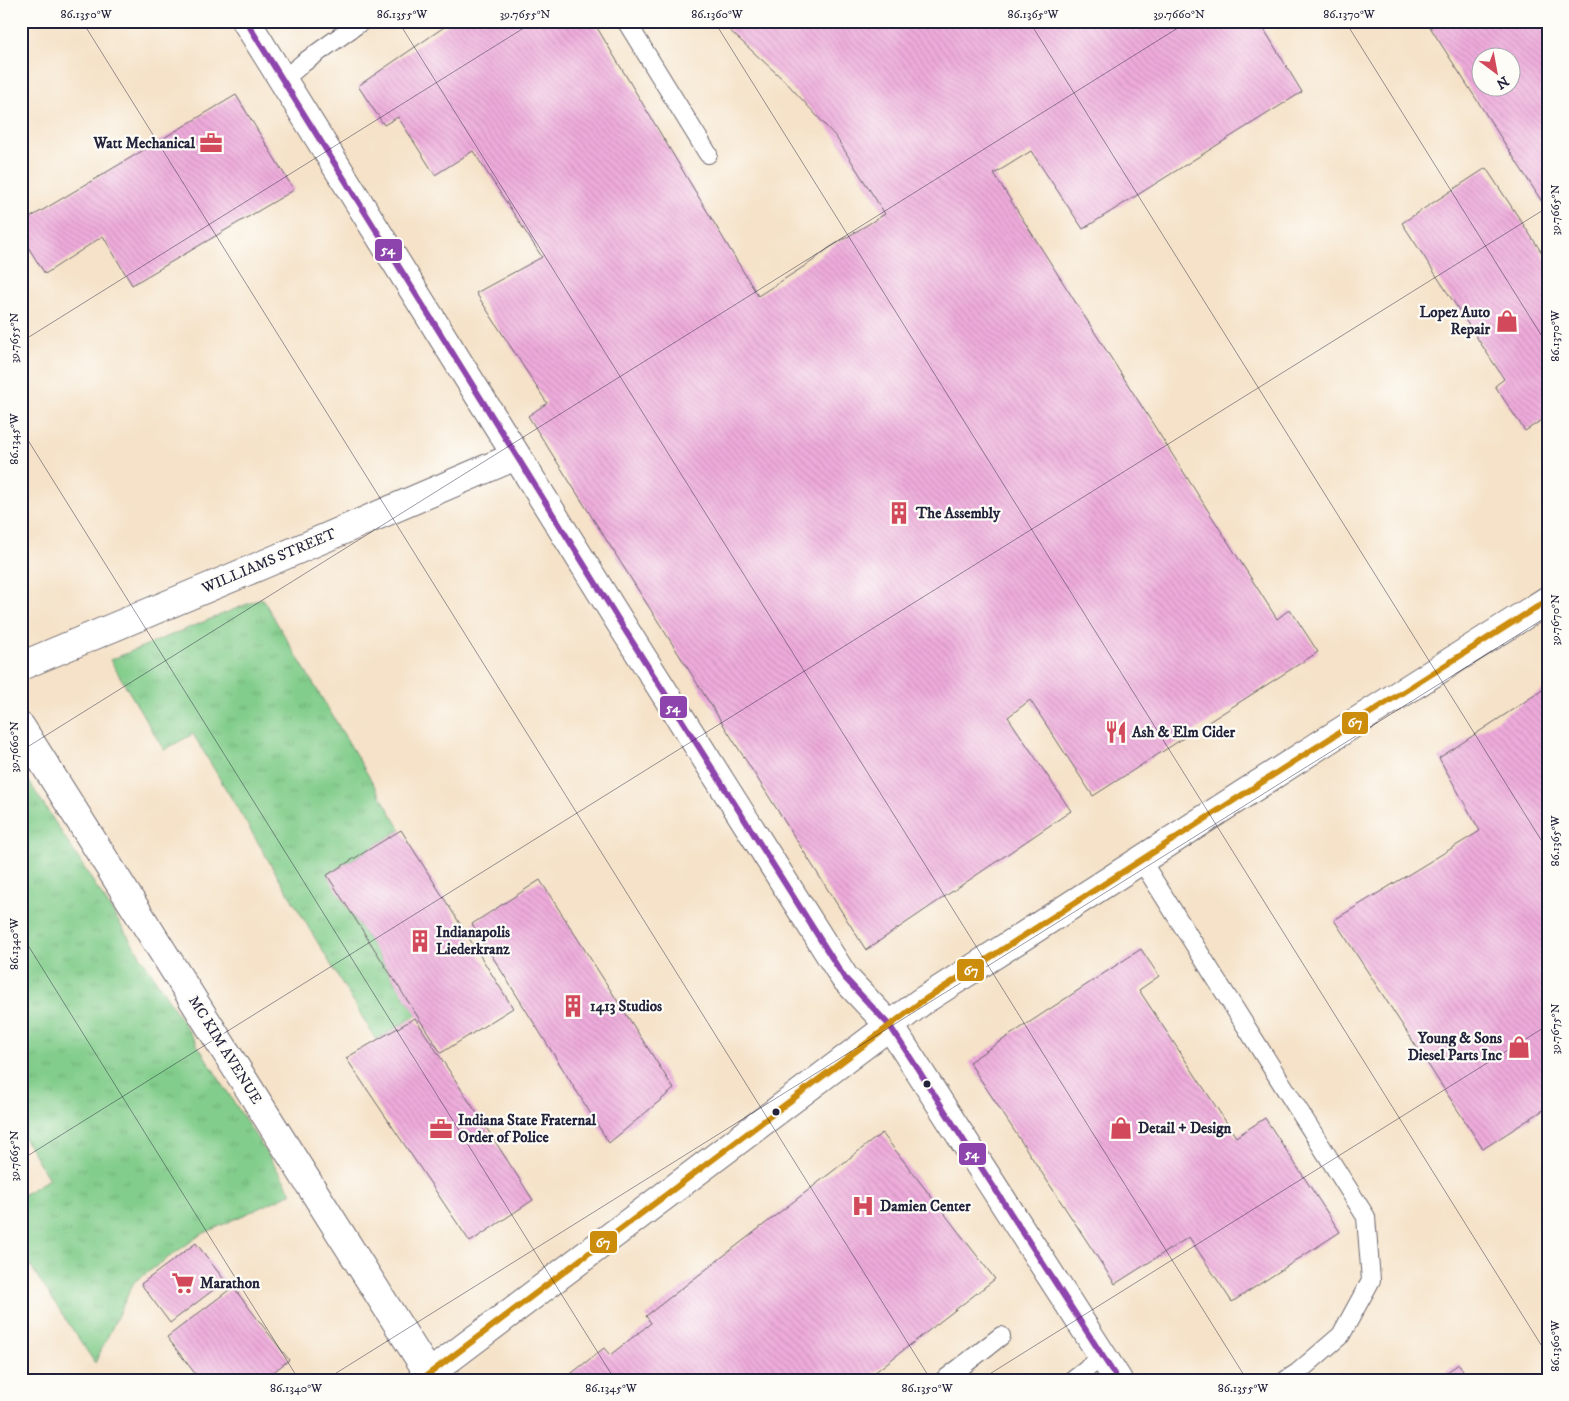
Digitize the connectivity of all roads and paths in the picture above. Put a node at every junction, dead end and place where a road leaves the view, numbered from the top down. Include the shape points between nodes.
1 (246, 21) edge
2 (362, 21) edge
3 (626, 21) edge
4 (283, 80) junction
5 (708, 154) dead end
6 (516, 456) junction
7 (1548, 600) edge
8 (21, 666) edge
9 (21, 727) edge
10 (1142, 860) junction
11 (890, 1026) junction
12 (1000, 1336) dead end
13 (1103, 1356) junction
14 (425, 1377) edge
15 (944, 1380) edge
16 (1072, 1380) edge
17 (1118, 1380) edge
18 (1286, 1380) edge

1 - 4 street
2 - 4 lane
3 - 5 lane
4 - 6 street
6 - 8 street, WILLIAMS STREET
6 - 11 street via 844,977
7 - 10 street
9 - 14 street, MC KIM AVENUE
10 - 11 street via 921,1002
10 - 18 lane via 1366,1217 1371,1280 1342,1335
11 - 13 street
11 - 14 street
12 - 15 lane
13 - 16 lane
13 - 17 street

